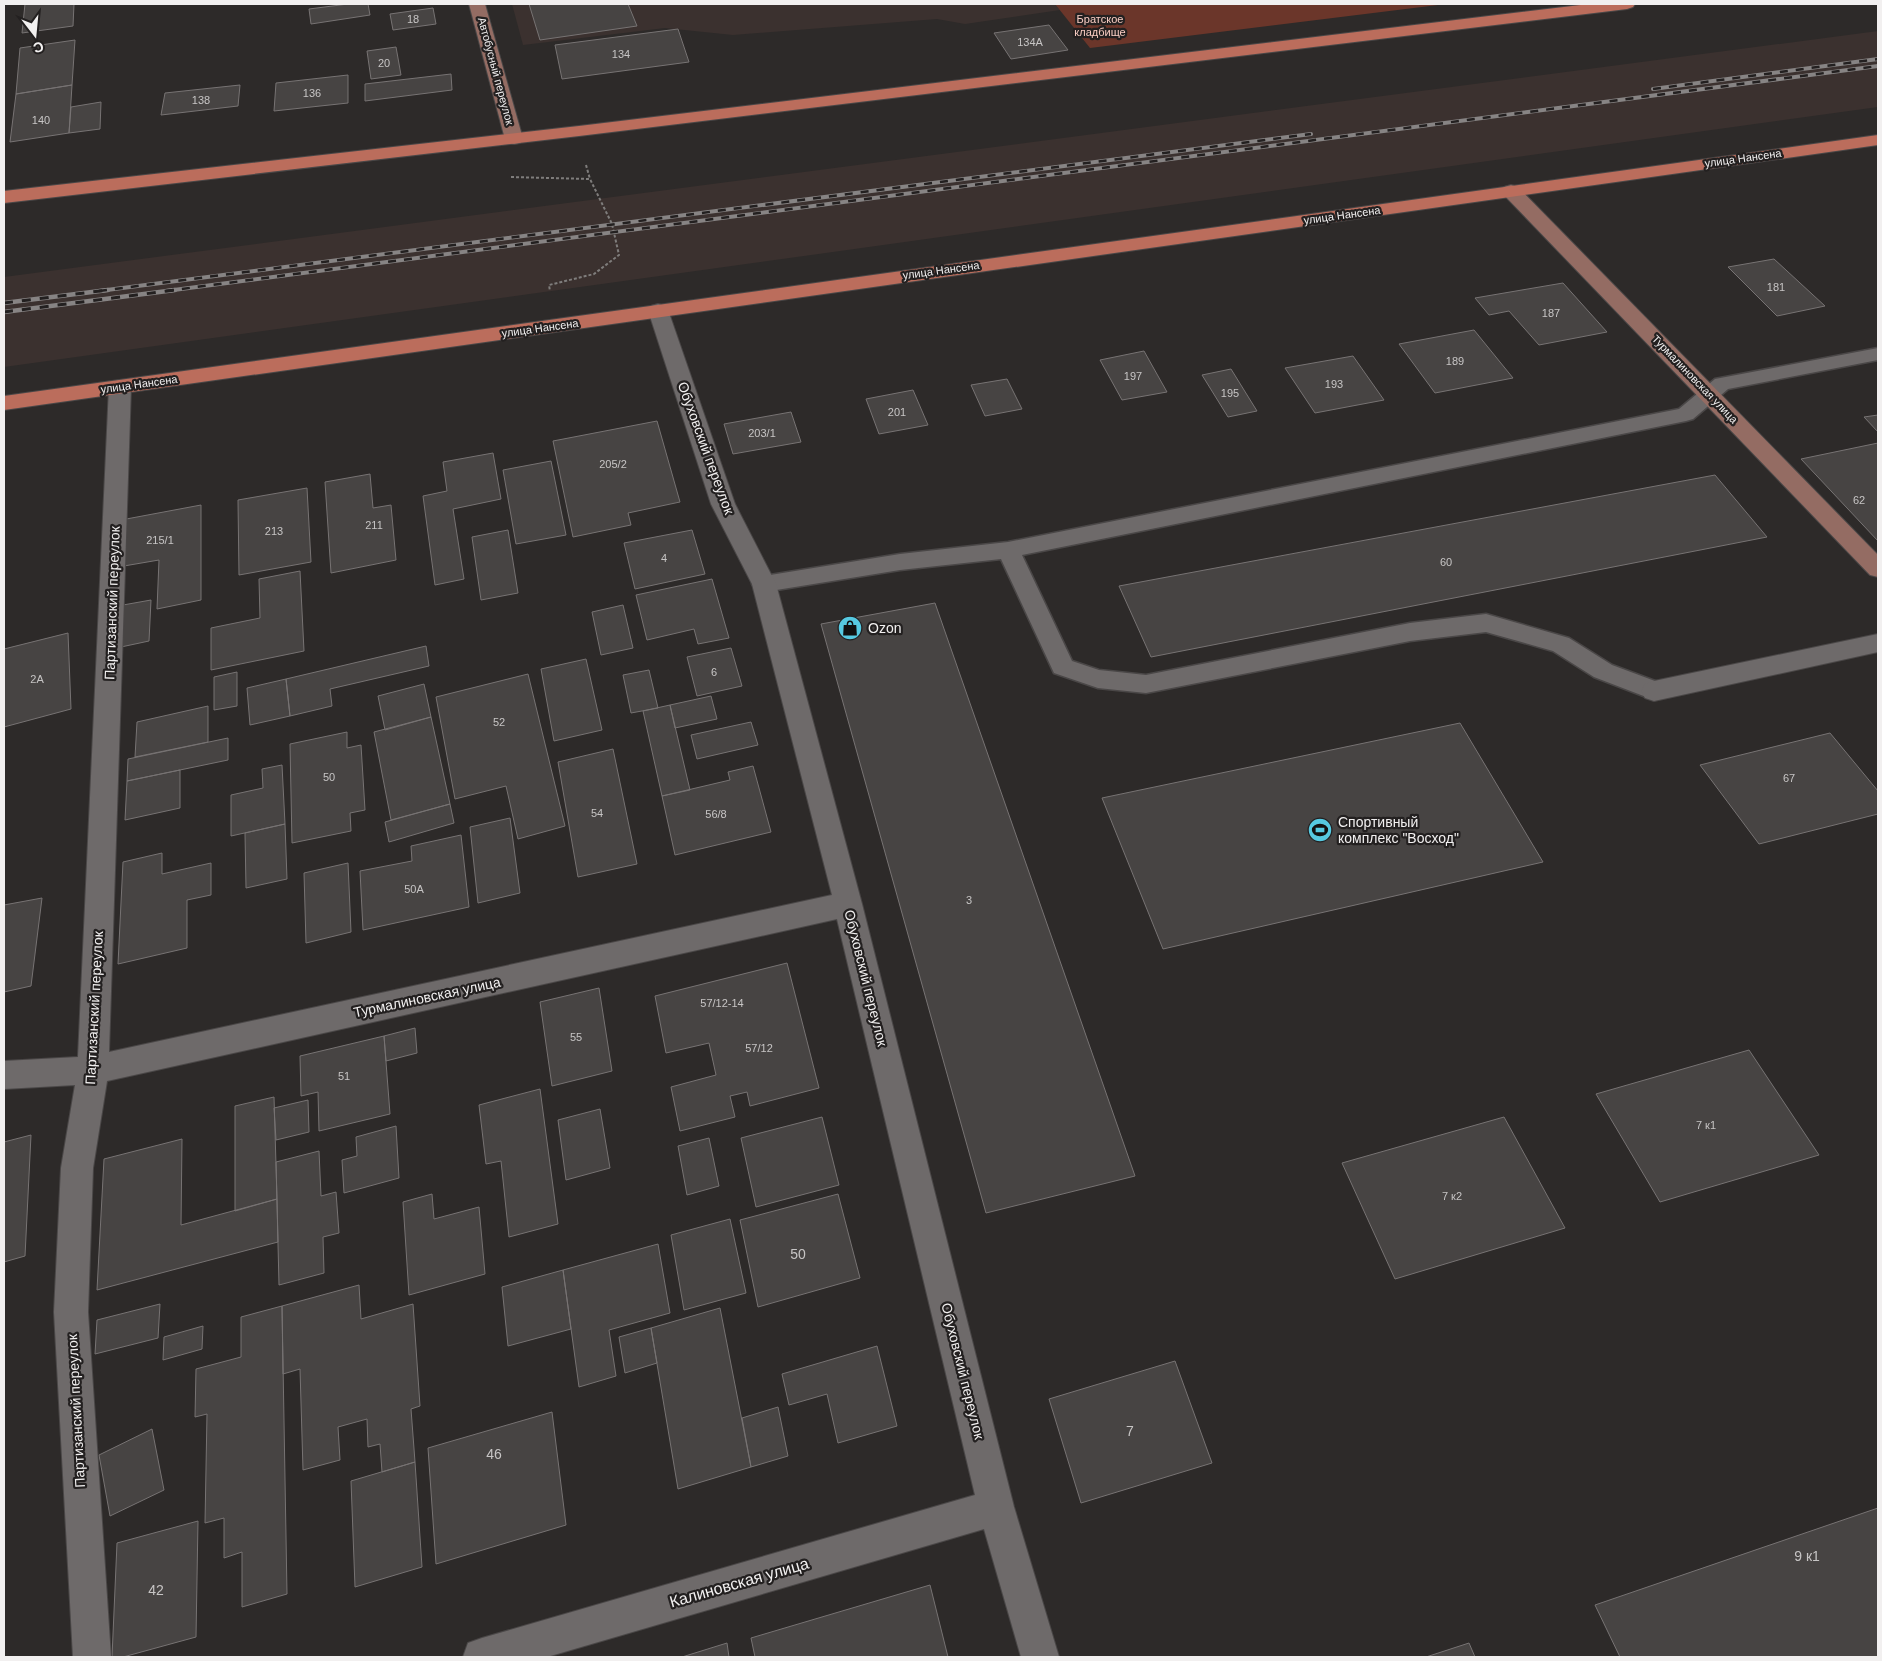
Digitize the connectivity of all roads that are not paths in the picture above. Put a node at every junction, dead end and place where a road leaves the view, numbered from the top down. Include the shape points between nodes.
1 (478, 4) edge
2 (1627, 4) edge
3 (514, 138) junction
4 (1878, 140) edge
5 (1511, 191) junction
6 (4, 197) edge
7 (658, 310) junction
8 (1878, 354) edge
9 (120, 387) junction
10 (1711, 395) junction
11 (4, 402) edge
12 (1008, 550) junction
13 (1878, 568) edge
14 (764, 584) junction
15 (1878, 643) edge
16 (1654, 690) joint
17 (848, 904) junction
18 (93, 1070) junction
19 (4, 1075) edge
20 (996, 1507) junction
21 (92, 1657) edge
22 (482, 1657) edge
23 (1040, 1657) edge

1 - 3 street, Автобусный переулок
2 - 3 main road
3 - 6 main road
4 - 5 main road, улица Нансена
5 - 7 main road, улица Нансена
5 - 10 street, Турмалиновская улица
7 - 9 main road, улица Нансена
7 - 14 street, Обуховский переулок via 723,504
8 - 10 lane via 1722,384
9 - 11 main road, улица Нансена
9 - 18 street, Партизанский переулок
10 - 12 lane via 1686,414
10 - 13 street, Турмалиновская улица
12 - 14 lane via 900,562
12 - 16 lane via 1063,666 1098,679 1146,684 1410,632 1486,623 1561,644 1603,671
14 - 17 street, Обуховский переулок
15 - 16 street
17 - 18 street, Турмалиновская улица
17 - 20 street, Обуховский переулок
18 - 19 street, Турмалиновская улица
18 - 21 street, Партизанский переулок via 78,1168 71,1312
20 - 22 street, Калиновская улица
20 - 23 street, Обуховский переулок

